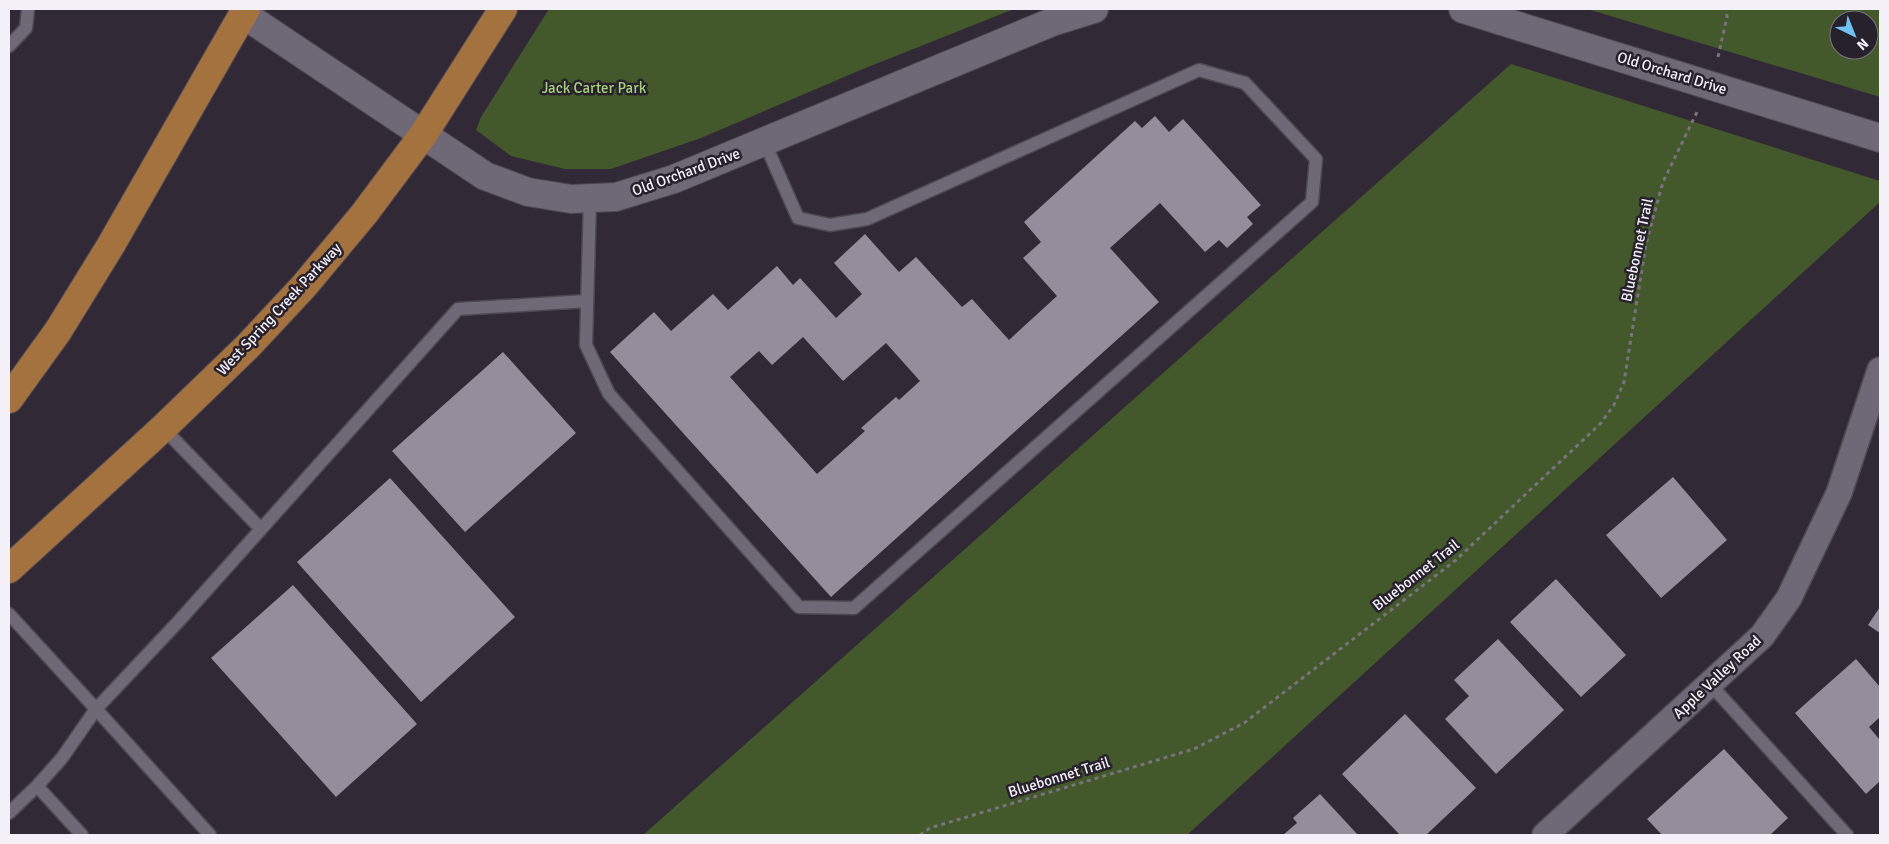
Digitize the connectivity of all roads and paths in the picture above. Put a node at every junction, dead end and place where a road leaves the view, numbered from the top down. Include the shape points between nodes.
1 (28, 9) edge
2 (503, 9) edge
3 (1094, 9) edge
4 (1463, 9) edge
5 (1726, 9) edge
6 (244, 11) edge
7 (9, 46) edge
8 (1719, 56) dead end
9 (1697, 110) dead end
10 (423, 135) junction
11 (1880, 138) edge
12 (764, 141) junction
13 (590, 198) junction
14 (588, 301) junction
15 (1880, 370) edge
16 (9, 399) edge
17 (163, 428) junction
18 (261, 529) junction
19 (9, 569) edge
20 (9, 614) edge
21 (1710, 684) junction
22 (96, 709) junction
23 (37, 786) junction
24 (9, 813) edge
25 (1548, 834) edge
26 (82, 835) edge
27 (210, 835) edge
28 (920, 835) edge
29 (1847, 835) edge

1 - 7 lane via 26,28
2 - 10 main road, West Spring Creek Parkway
3 - 12 street, Old Orchard Drive via 1052,22
4 - 11 street, Old Orchard Drive
5 - 8 path
6 - 10 street, Old Orchard Drive
6 - 16 main road via 112,245 58,331
9 - 28 path, Bluebonnet Trail via 1663,182 1646,244 1624,382 1614,405 1601,422 1456,560 1244,723 1194,749 930,828
10 - 13 street, Old Orchard Drive via 478,172 528,192 571,199
10 - 17 main road, West Spring Creek Parkway via 364,214 304,286 248,346
12 - 13 street, Old Orchard Drive via 674,179 616,197
12 - 14 lane via 798,218 830,225 867,219 1199,70 1244,83 1316,159 1312,202 854,608 799,607 609,394 586,345
13 - 14 lane
14 - 18 lane via 458,309
15 - 21 street, Apple Valley Road via 1838,494 1790,598 1762,636
17 - 18 lane
17 - 19 main road, West Spring Creek Parkway
18 - 22 lane
20 - 22 lane
21 - 25 street, Apple Valley Road
21 - 29 lane
22 - 23 lane via 62,758
22 - 27 lane
23 - 24 lane
23 - 26 lane

